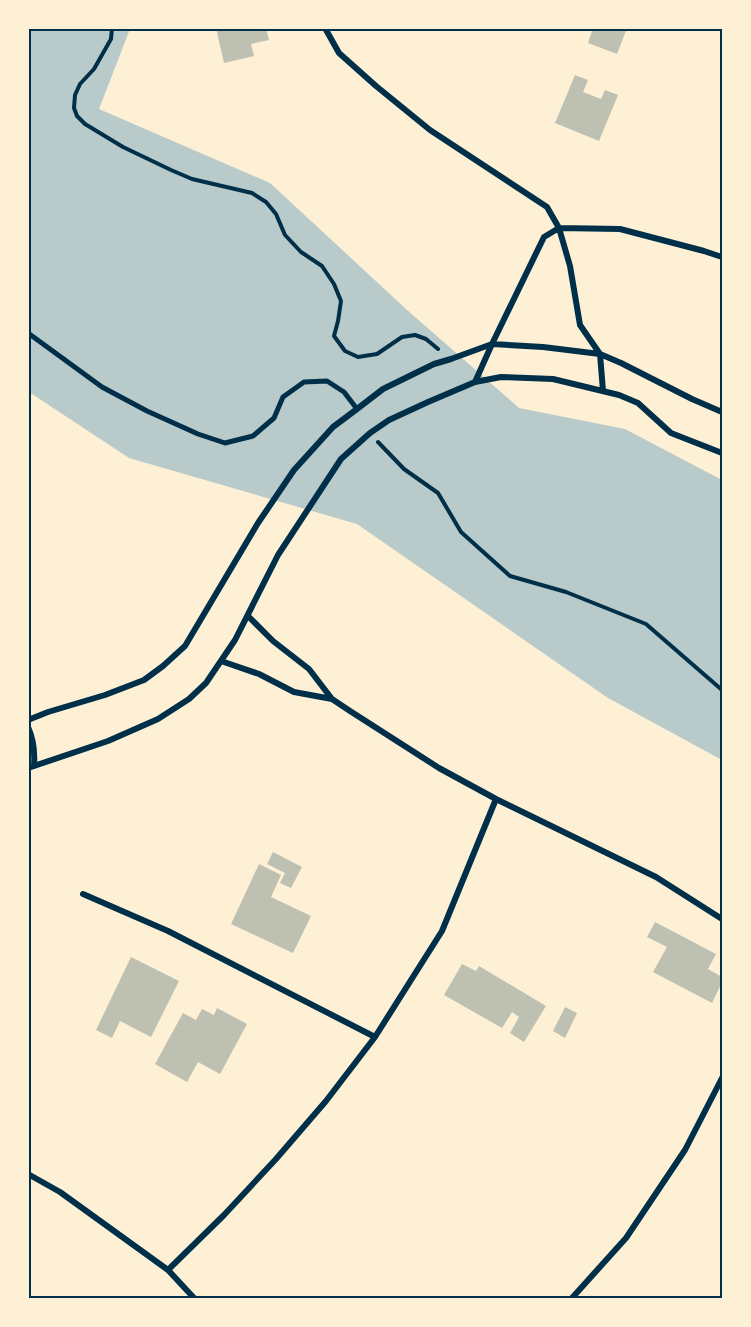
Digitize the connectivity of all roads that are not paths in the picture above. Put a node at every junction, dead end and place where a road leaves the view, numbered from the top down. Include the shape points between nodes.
1 (324, 28) edge
2 (559, 228) junction
3 (723, 257) edge
4 (28, 333) edge
5 (492, 344) junction
6 (600, 354) junction
7 (475, 382) junction
8 (603, 391) junction
9 (357, 409) junction
10 (723, 412) edge
11 (723, 453) edge
12 (248, 616) junction
13 (221, 661) junction
14 (332, 699) junction
15 (28, 720) edge
16 (28, 727) edge
17 (31, 767) edge
18 (496, 799) junction
19 (83, 894) dead end
20 (723, 919) edge
21 (375, 1037) junction
22 (723, 1078) edge
23 (28, 1174) edge
24 (168, 1270) junction
25 (194, 1299) edge
26 (572, 1299) edge

1 - 2 street via 339,53 376,86 430,130 547,207
2 - 3 street via 620,229
2 - 5 street via 544,237
2 - 6 street via 580,325
4 - 9 street via 102,387 147,411 225,443 253,436 274,418 283,397 304,382 327,381 344,392
5 - 6 street
5 - 7 street
5 - 9 street via 434,364 383,389
6 - 8 street
6 - 10 street
7 - 8 street via 501,377 553,379
7 - 12 street via 389,420 341,459 278,555
8 - 11 street via 639,403 671,433
9 - 15 street via 333,427 294,470 185,646 144,680
12 - 13 street
12 - 14 street via 309,669
13 - 14 street via 294,692
13 - 17 street via 189,699 158,719
14 - 18 street
16 - 17 street via 35,750
18 - 20 street via 656,876
18 - 21 street via 442,931
19 - 21 street via 168,931
21 - 24 street via 276,1159
22 - 26 street via 685,1150 626,1238
23 - 24 street via 60,1192
24 - 25 street

